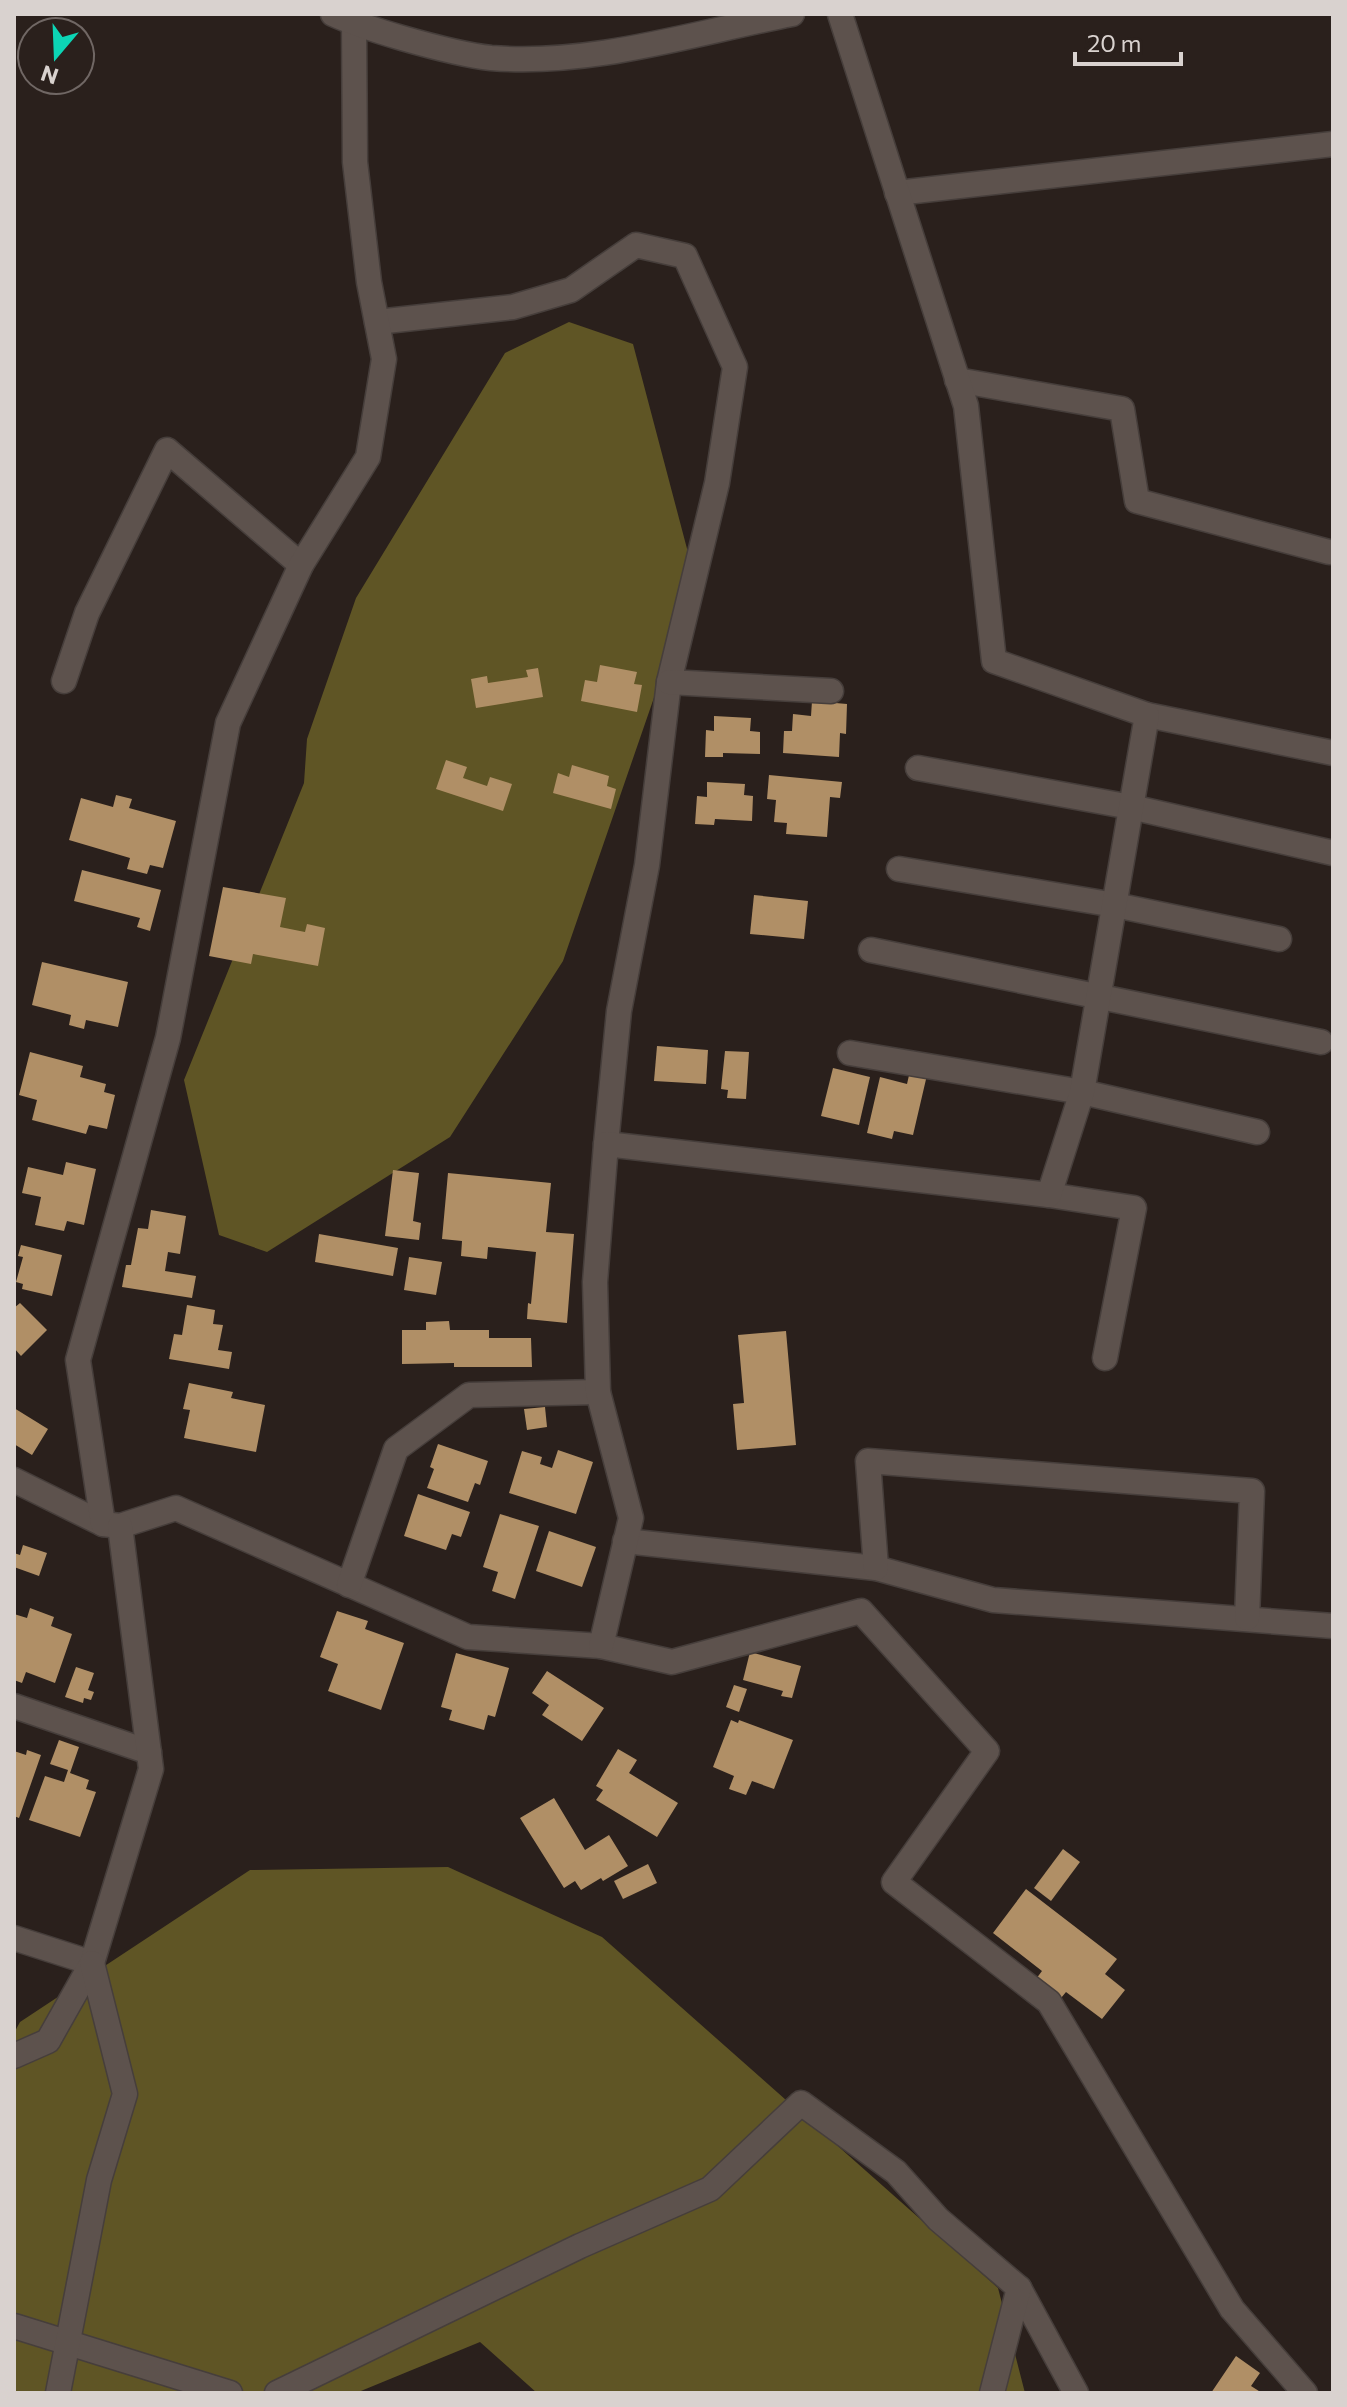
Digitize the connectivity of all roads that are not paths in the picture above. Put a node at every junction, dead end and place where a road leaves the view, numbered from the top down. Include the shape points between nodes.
1 (792, 14) edge
2 (840, 14) edge
3 (344, 19) edge
4 (1333, 144) edge
5 (897, 193) junction
6 (377, 322) junction
7 (957, 380) junction
8 (1329, 552) dead end
9 (301, 565) junction
10 (64, 681) dead end
11 (669, 682) junction
12 (831, 691) dead end
13 (1147, 715) junction
14 (1333, 753) edge
15 (918, 768) dead end
16 (1131, 807) junction
17 (1333, 853) edge
18 (899, 869) dead end
19 (1115, 905) junction
20 (1279, 939) dead end
21 (871, 950) dead end
22 (1099, 998) junction
23 (1321, 1042) dead end
24 (850, 1053) dead end
25 (1082, 1092) junction
26 (1257, 1132) dead end
27 (606, 1144) junction
28 (1049, 1195) junction
29 (1105, 1358) dead end
30 (598, 1392) junction
31 (14, 1480) edge
32 (112, 1525) junction
33 (625, 1541) junction
34 (876, 1568) junction
35 (349, 1585) junction
36 (1247, 1618) junction
37 (1333, 1626) edge
38 (601, 1646) junction
39 (14, 1706) edge
40 (149, 1752) junction
41 (14, 1938) edge
42 (92, 1963) junction
43 (14, 2056) edge
44 (1019, 2288) junction
45 (14, 2326) edge
46 (67, 2342) junction
47 (58, 2393) edge
48 (230, 2393) edge
49 (277, 2393) edge
50 (992, 2393) edge
51 (1076, 2393) edge
52 (1305, 2393) edge

1 - 3 street via 673,41 540,58 490,57
2 - 5 street
3 - 6 street via 355,162
4 - 5 street
5 - 7 street
6 - 9 street via 384,359 368,457
6 - 11 street via 513,307 571,290 636,245 685,256 735,367 717,483
7 - 8 street via 1122,409 1137,501
7 - 13 street via 966,406 994,661
9 - 10 street via 167,450 87,613
9 - 32 street via 228,723 168,1038 78,1360
11 - 12 street
11 - 27 street via 647,865 619,1011
13 - 14 street
13 - 16 street
15 - 16 street
16 - 17 street
16 - 19 street
18 - 19 street
19 - 20 street
19 - 22 street
21 - 22 street
22 - 23 street
22 - 25 street
24 - 25 street
25 - 26 street
25 - 28 street
27 - 28 street
27 - 30 street via 595,1282
28 - 29 street via 1134,1208
30 - 33 street via 631,1518
30 - 35 street via 469,1395 396,1449
31 - 32 street
32 - 35 street via 176,1508
32 - 40 street
33 - 34 street
33 - 38 street
34 - 36 street via 993,1600
34 - 36 street via 868,1461 1252,1491
35 - 38 street via 468,1637
36 - 37 street
38 - 52 street via 672,1662 861,1611 987,1751 894,1882 1049,2002 1232,2309
39 - 40 street
40 - 42 street via 151,1769
41 - 42 street
42 - 43 street via 48,2041
42 - 46 street via 125,2094 99,2180
44 - 49 street via 938,2219 896,2172 801,2103 710,2189
44 - 50 street
44 - 51 street
45 - 46 street
46 - 47 street
46 - 48 street

